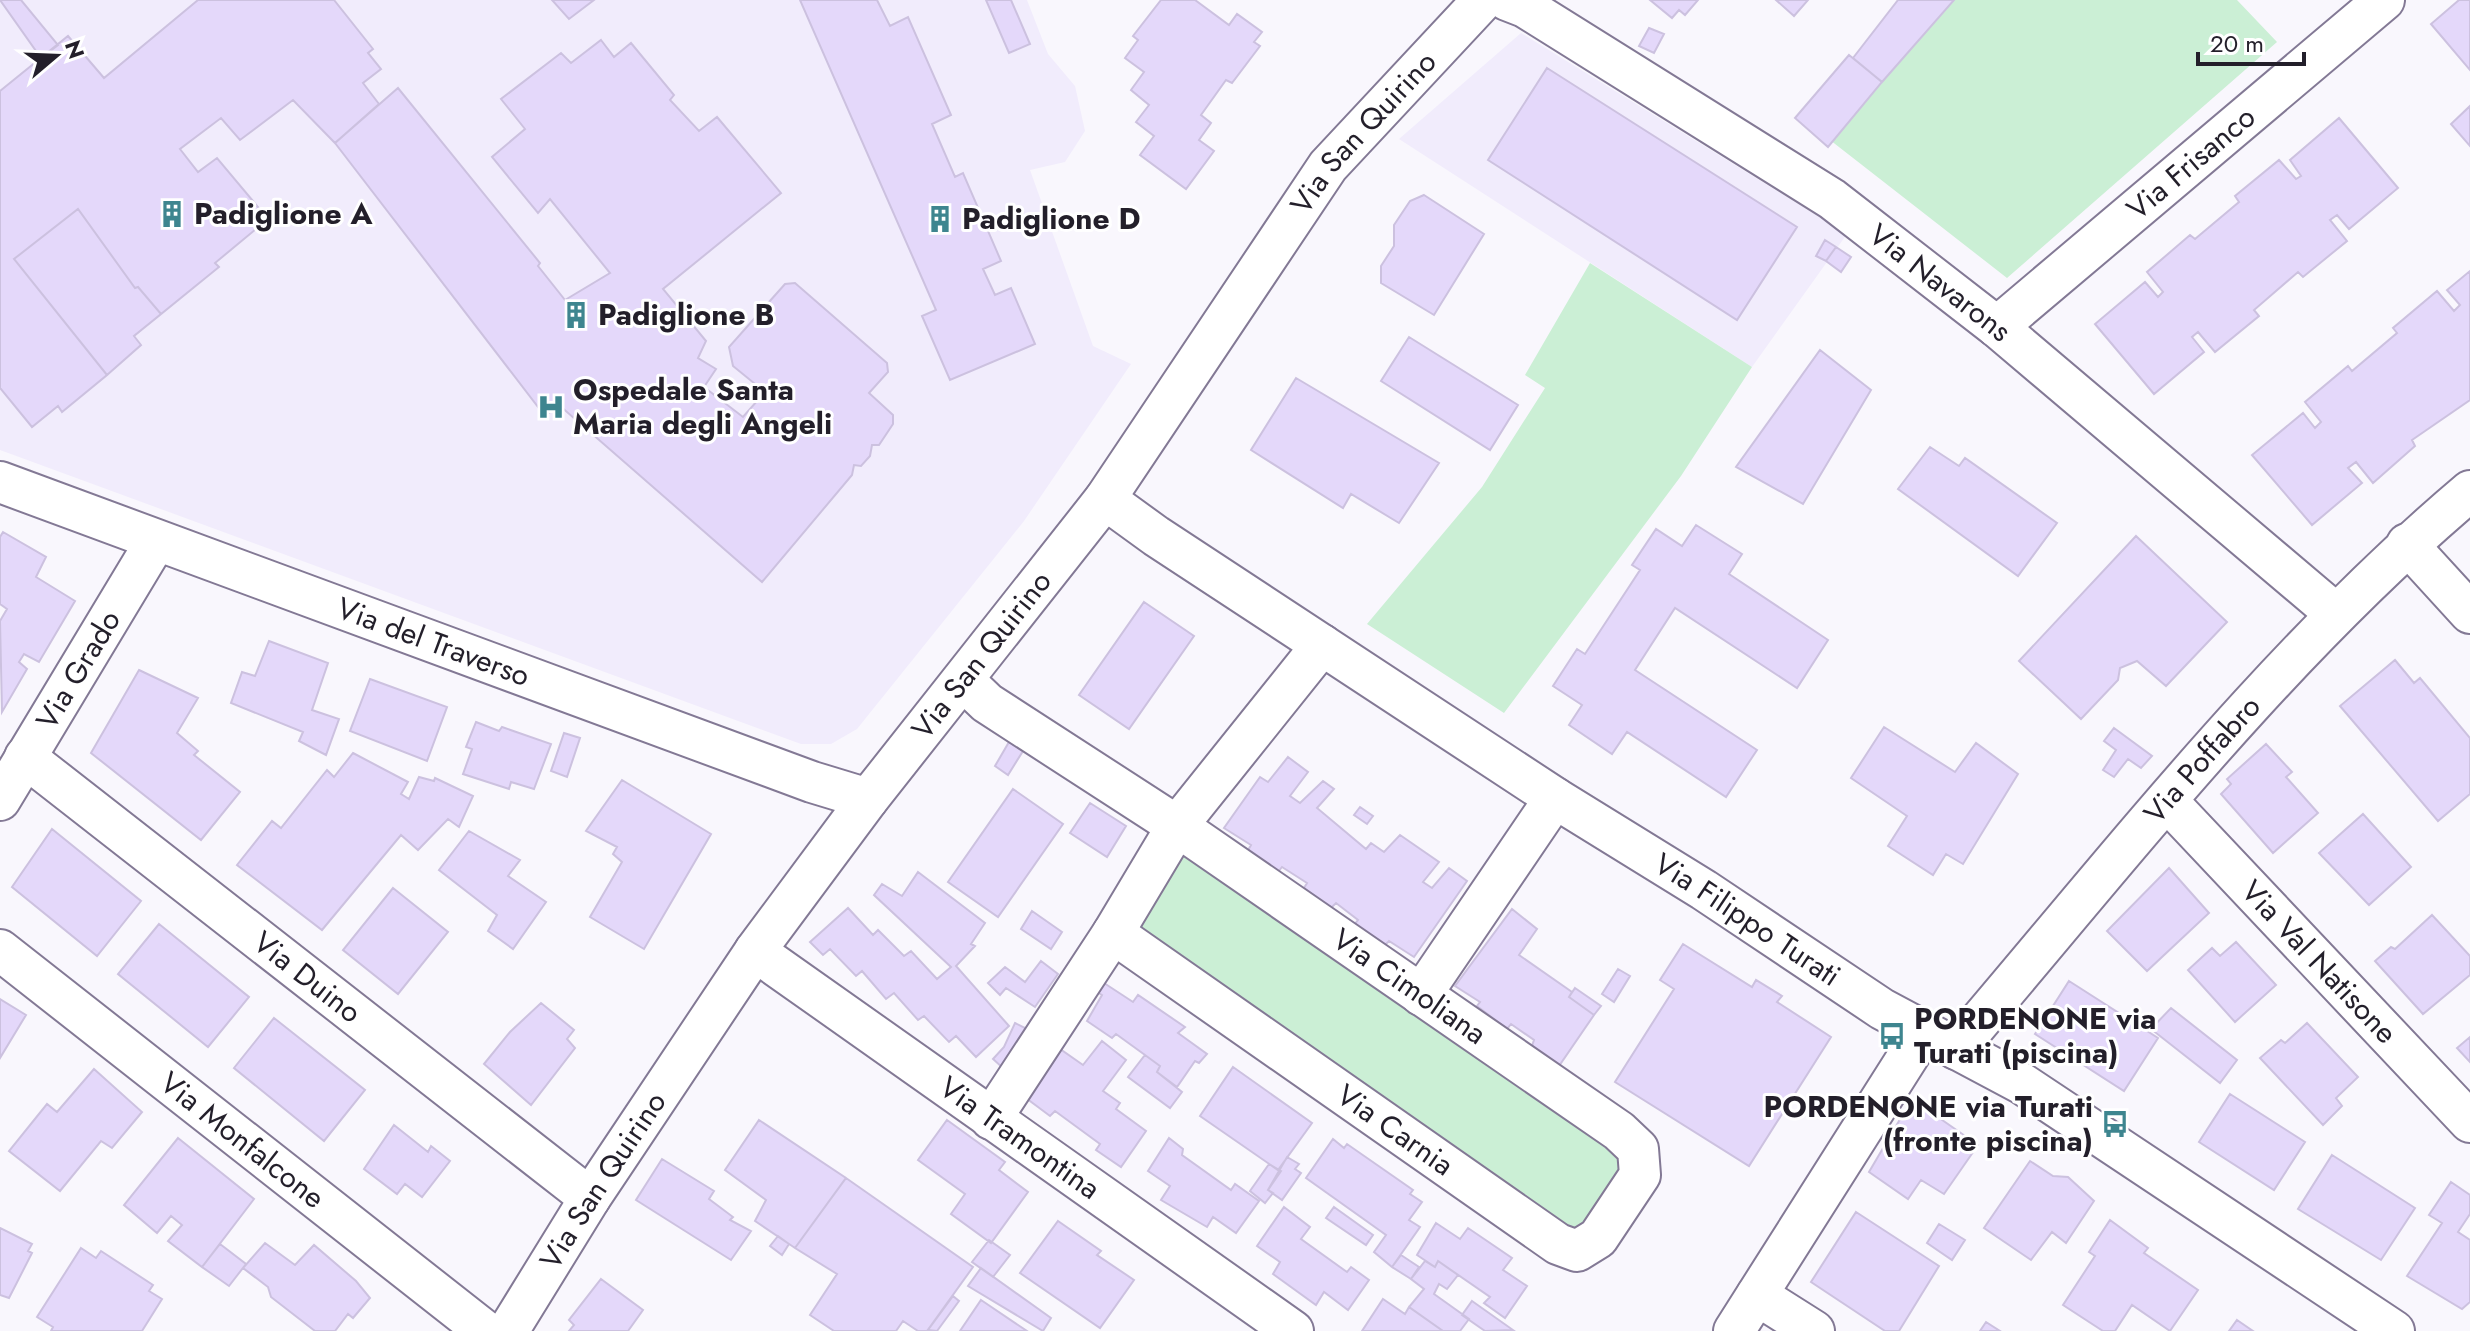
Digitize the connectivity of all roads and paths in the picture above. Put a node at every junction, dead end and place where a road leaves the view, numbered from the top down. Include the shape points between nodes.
1 (1483, 0) edge
2 (1507, 0) edge
3 (2384, 0) edge
4 (1997, 327) junction
5 (0, 482) edge
6 (2470, 491) edge
7 (1105, 499) junction
8 (156, 541) junction
9 (2407, 544) junction
10 (2470, 613) edge
11 (2336, 614) junction
12 (1322, 645) junction
13 (963, 680) junction
14 (25, 757) junction
15 (1555, 798) junction
16 (868, 799) junction
17 (0, 800) edge
18 (2168, 802) junction
19 (1177, 826) junction
20 (1113, 933) junction
21 (0, 950) edge
22 (755, 951) junction
23 (1421, 995) junction
24 (1940, 1041) junction
25 (991, 1119) junction
26 (2470, 1122) edge
27 (1638, 1149) joint
28 (590, 1198) junction
29 (1757, 1295) junction
30 (1285, 1329) edge
31 (485, 1331) edge
32 (508, 1331) edge
33 (1734, 1331) edge
34 (1814, 1331) edge
35 (2394, 1331) edge

1 - 7 street, Via San Quirino via 1328,166
2 - 4 street, Via Navarons via 1832,199
3 - 4 street, Via Frisanco
4 - 11 street, Via Navarons
5 - 8 street, Via del Traverso
6 - 9 street, Via Poffabro
7 - 12 street, Via Filippo Turati
7 - 13 street, Via San Quirino
8 - 14 street, Via Grado
8 - 16 street, Via del Traverso
9 - 10 street
9 - 11 street, Via Poffabro
11 - 18 street, Via Poffabro
12 - 15 street, Via Filippo Turati
12 - 19 street
13 - 16 street, Via San Quirino
13 - 19 street, Via Cimoliana via 987,703
14 - 17 street, Via Grado
14 - 28 street, Via Duino
15 - 23 street
15 - 24 street, Via Filippo Turati
16 - 22 street, Via San Quirino
18 - 24 street, Via Poffabro
18 - 26 street, Via Val Natisone
19 - 20 street
19 - 23 street, Via Cimoliana
20 - 25 street
20 - 27 street, Via Carnia via 1558,1244 1577,1251 1598,1238 1640,1175
21 - 31 street, Via Monfalcone
22 - 25 street, Via Tramontina
22 - 28 street, Via San Quirino
23 - 27 street, Via Cimoliana
24 - 29 street, Via Poffabro
24 - 35 street, Via Filippo Turati via 2021,1083
25 - 30 street, Via Tramontina
28 - 32 street, Via San Quirino
29 - 33 street, Via Poffabro
29 - 34 street

